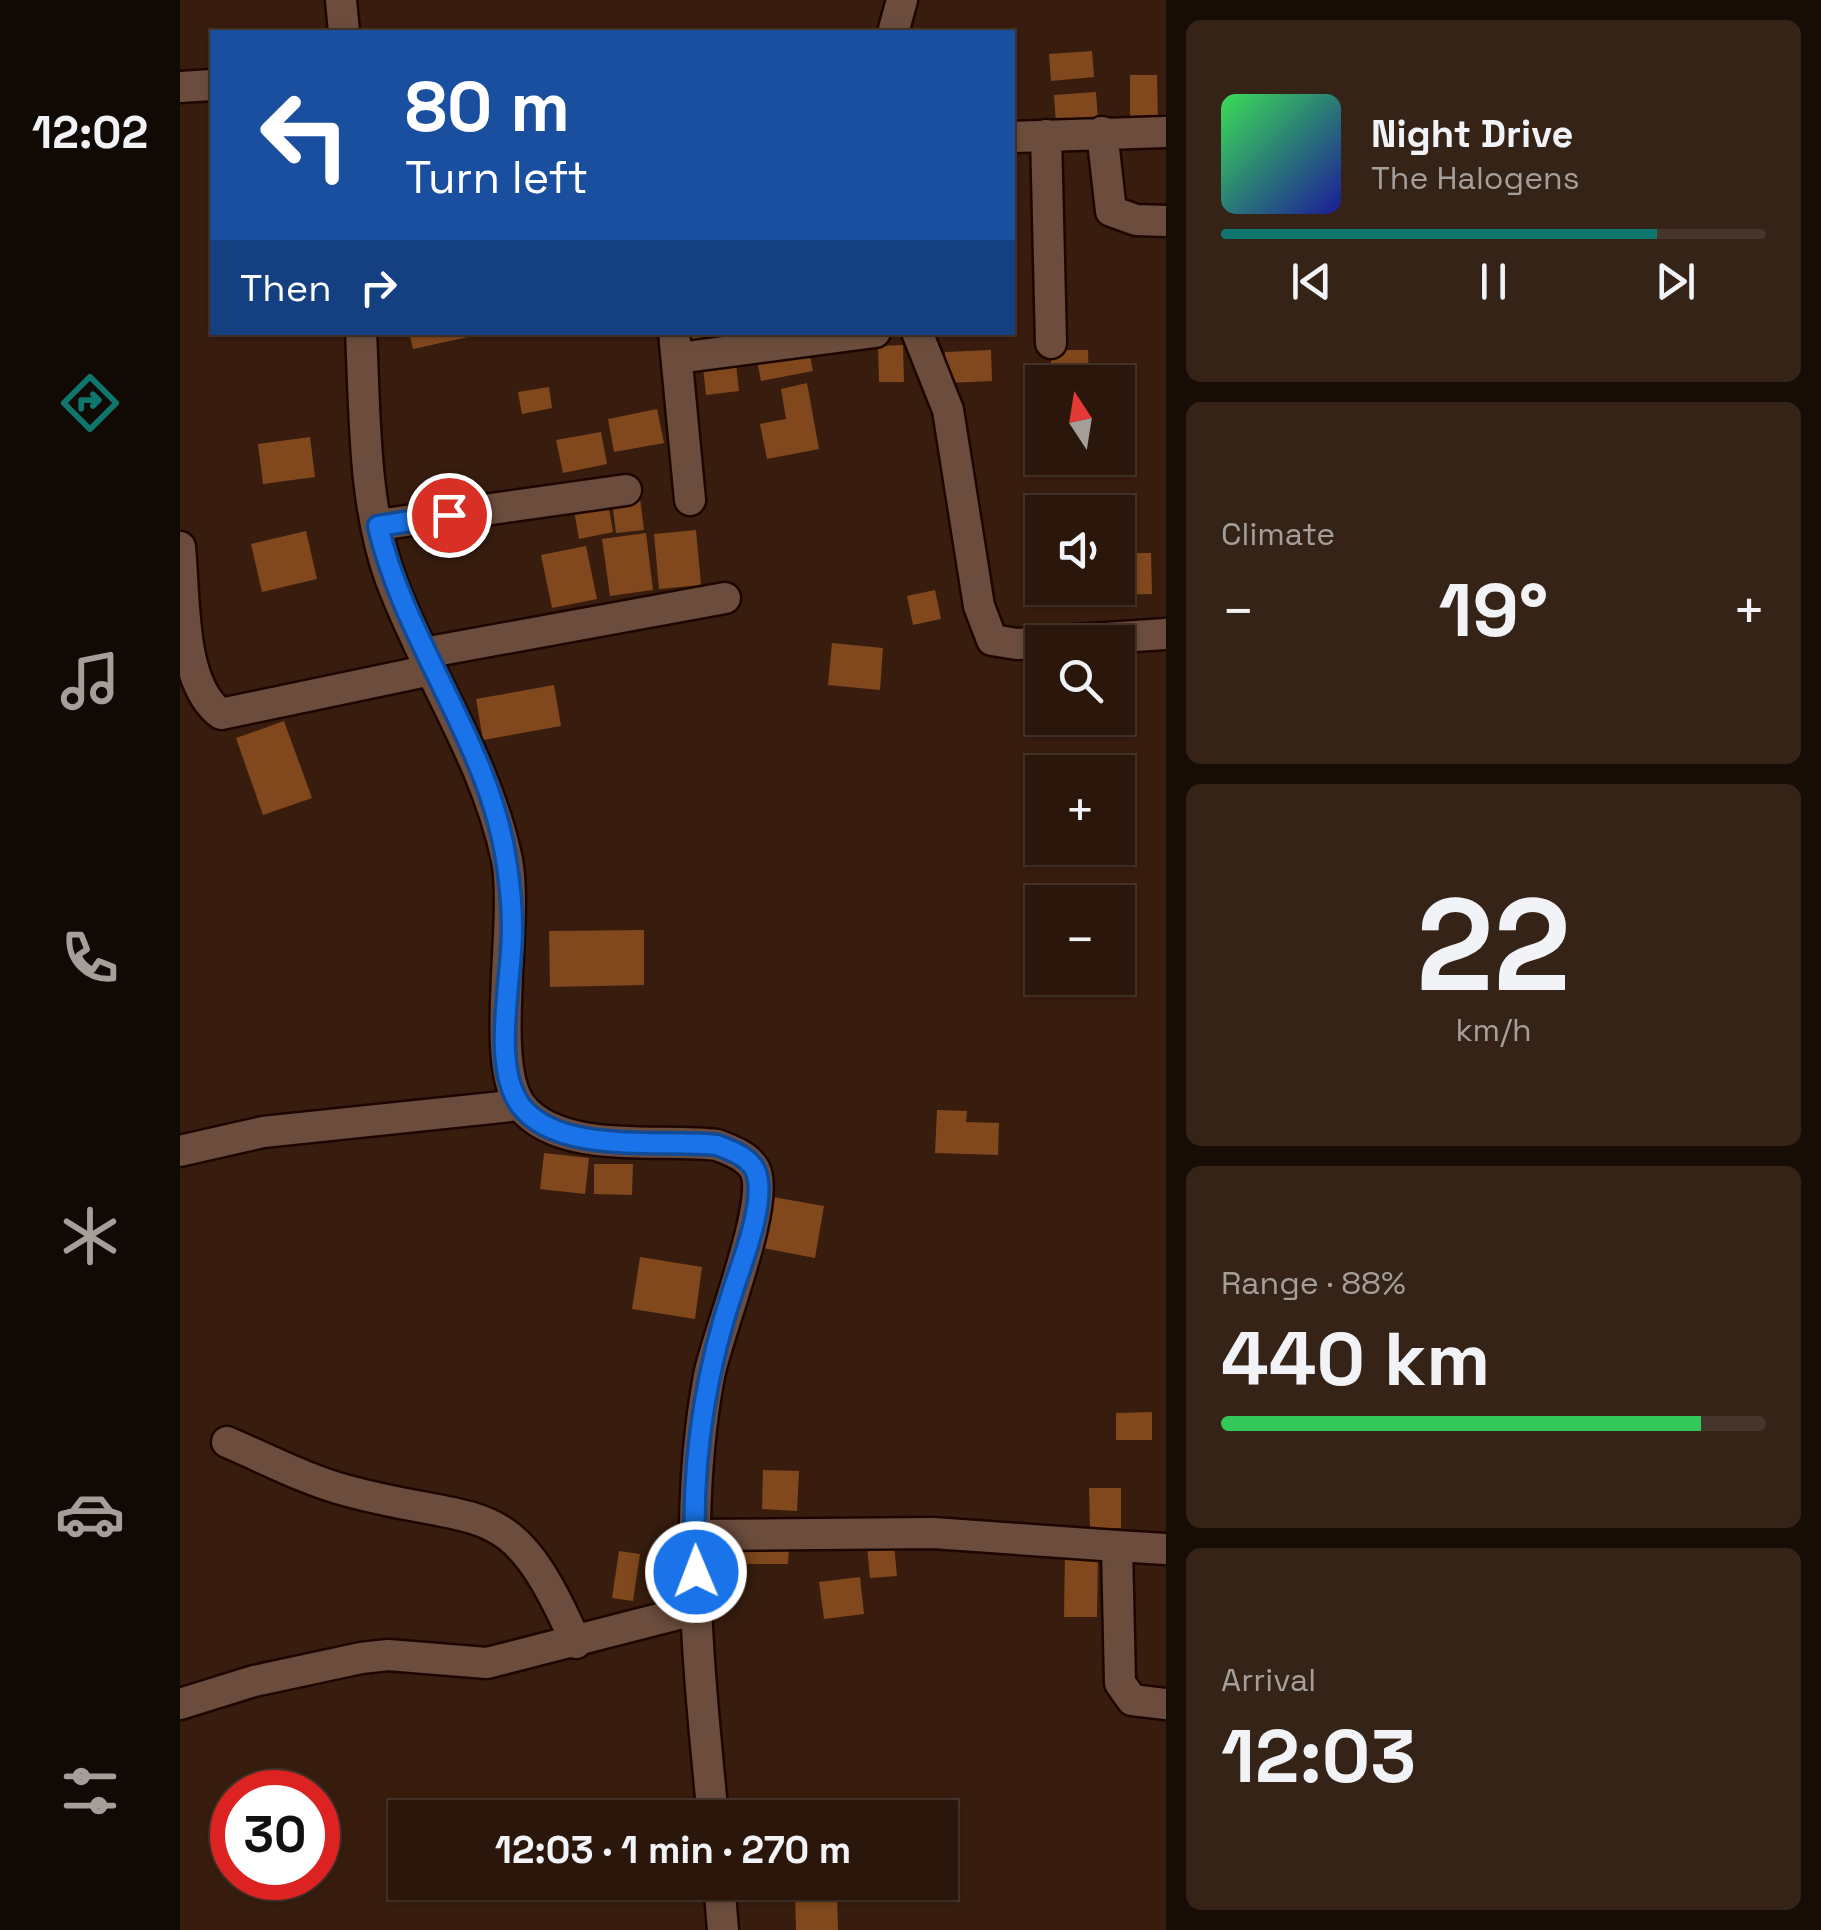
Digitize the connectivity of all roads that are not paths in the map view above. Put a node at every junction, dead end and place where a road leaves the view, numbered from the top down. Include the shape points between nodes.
1 (341, 0) edge
2 (344, 30) edge
3 (210, 85) edge
4 (180, 88) edge
5 (1102, 132) junction
6 (1166, 132) edge
7 (1046, 135) junction
8 (1015, 137) edge
9 (1166, 221) edge
10 (361, 335) edge
11 (828, 335) edge
12 (919, 335) edge
13 (1051, 342) dead end
14 (676, 345) edge
15 (626, 490) dead end
16 (690, 500) dead end
17 (378, 526) junction
18 (180, 547) edge
19 (725, 598) dead end
20 (1165, 625) edge
21 (183, 637) edge
22 (427, 661) junction
23 (520, 1104) junction
24 (180, 1151) edge
25 (228, 1442) dead end
26 (693, 1535) junction
27 (1117, 1546) junction
28 (1166, 1549) edge
29 (698, 1609) junction
30 (576, 1643) junction
31 (180, 1704) edge
32 (1166, 1704) edge
33 (712, 1800) edge
34 (720, 1900) edge
35 (723, 1930) edge

1 - 2 street
3 - 4 street
5 - 6 street
5 - 7 street
5 - 9 street via 1111,211
7 - 8 street
7 - 13 street
10 - 17 street
11 - 14 street
12 - 20 street via 948,410 979,606 992,640 1017,644
14 - 16 street
15 - 17 street
17 - 22 street via 390,578
18 - 21 street
19 - 22 street
21 - 22 street via 194,684 205,704 221,714
22 - 23 street via 486,784 507,862 507,1076
23 - 24 street via 263,1132
23 - 26 street via 564,1134 717,1145 740,1154 755,1170 751,1232 709,1378
25 - 30 street via 347,1491 486,1520 537,1562
26 - 27 street via 933,1533
26 - 29 street
27 - 28 street
27 - 32 street via 1120,1683 1132,1700
29 - 30 street
29 - 33 street
30 - 31 street via 487,1663 361,1658
34 - 35 street

